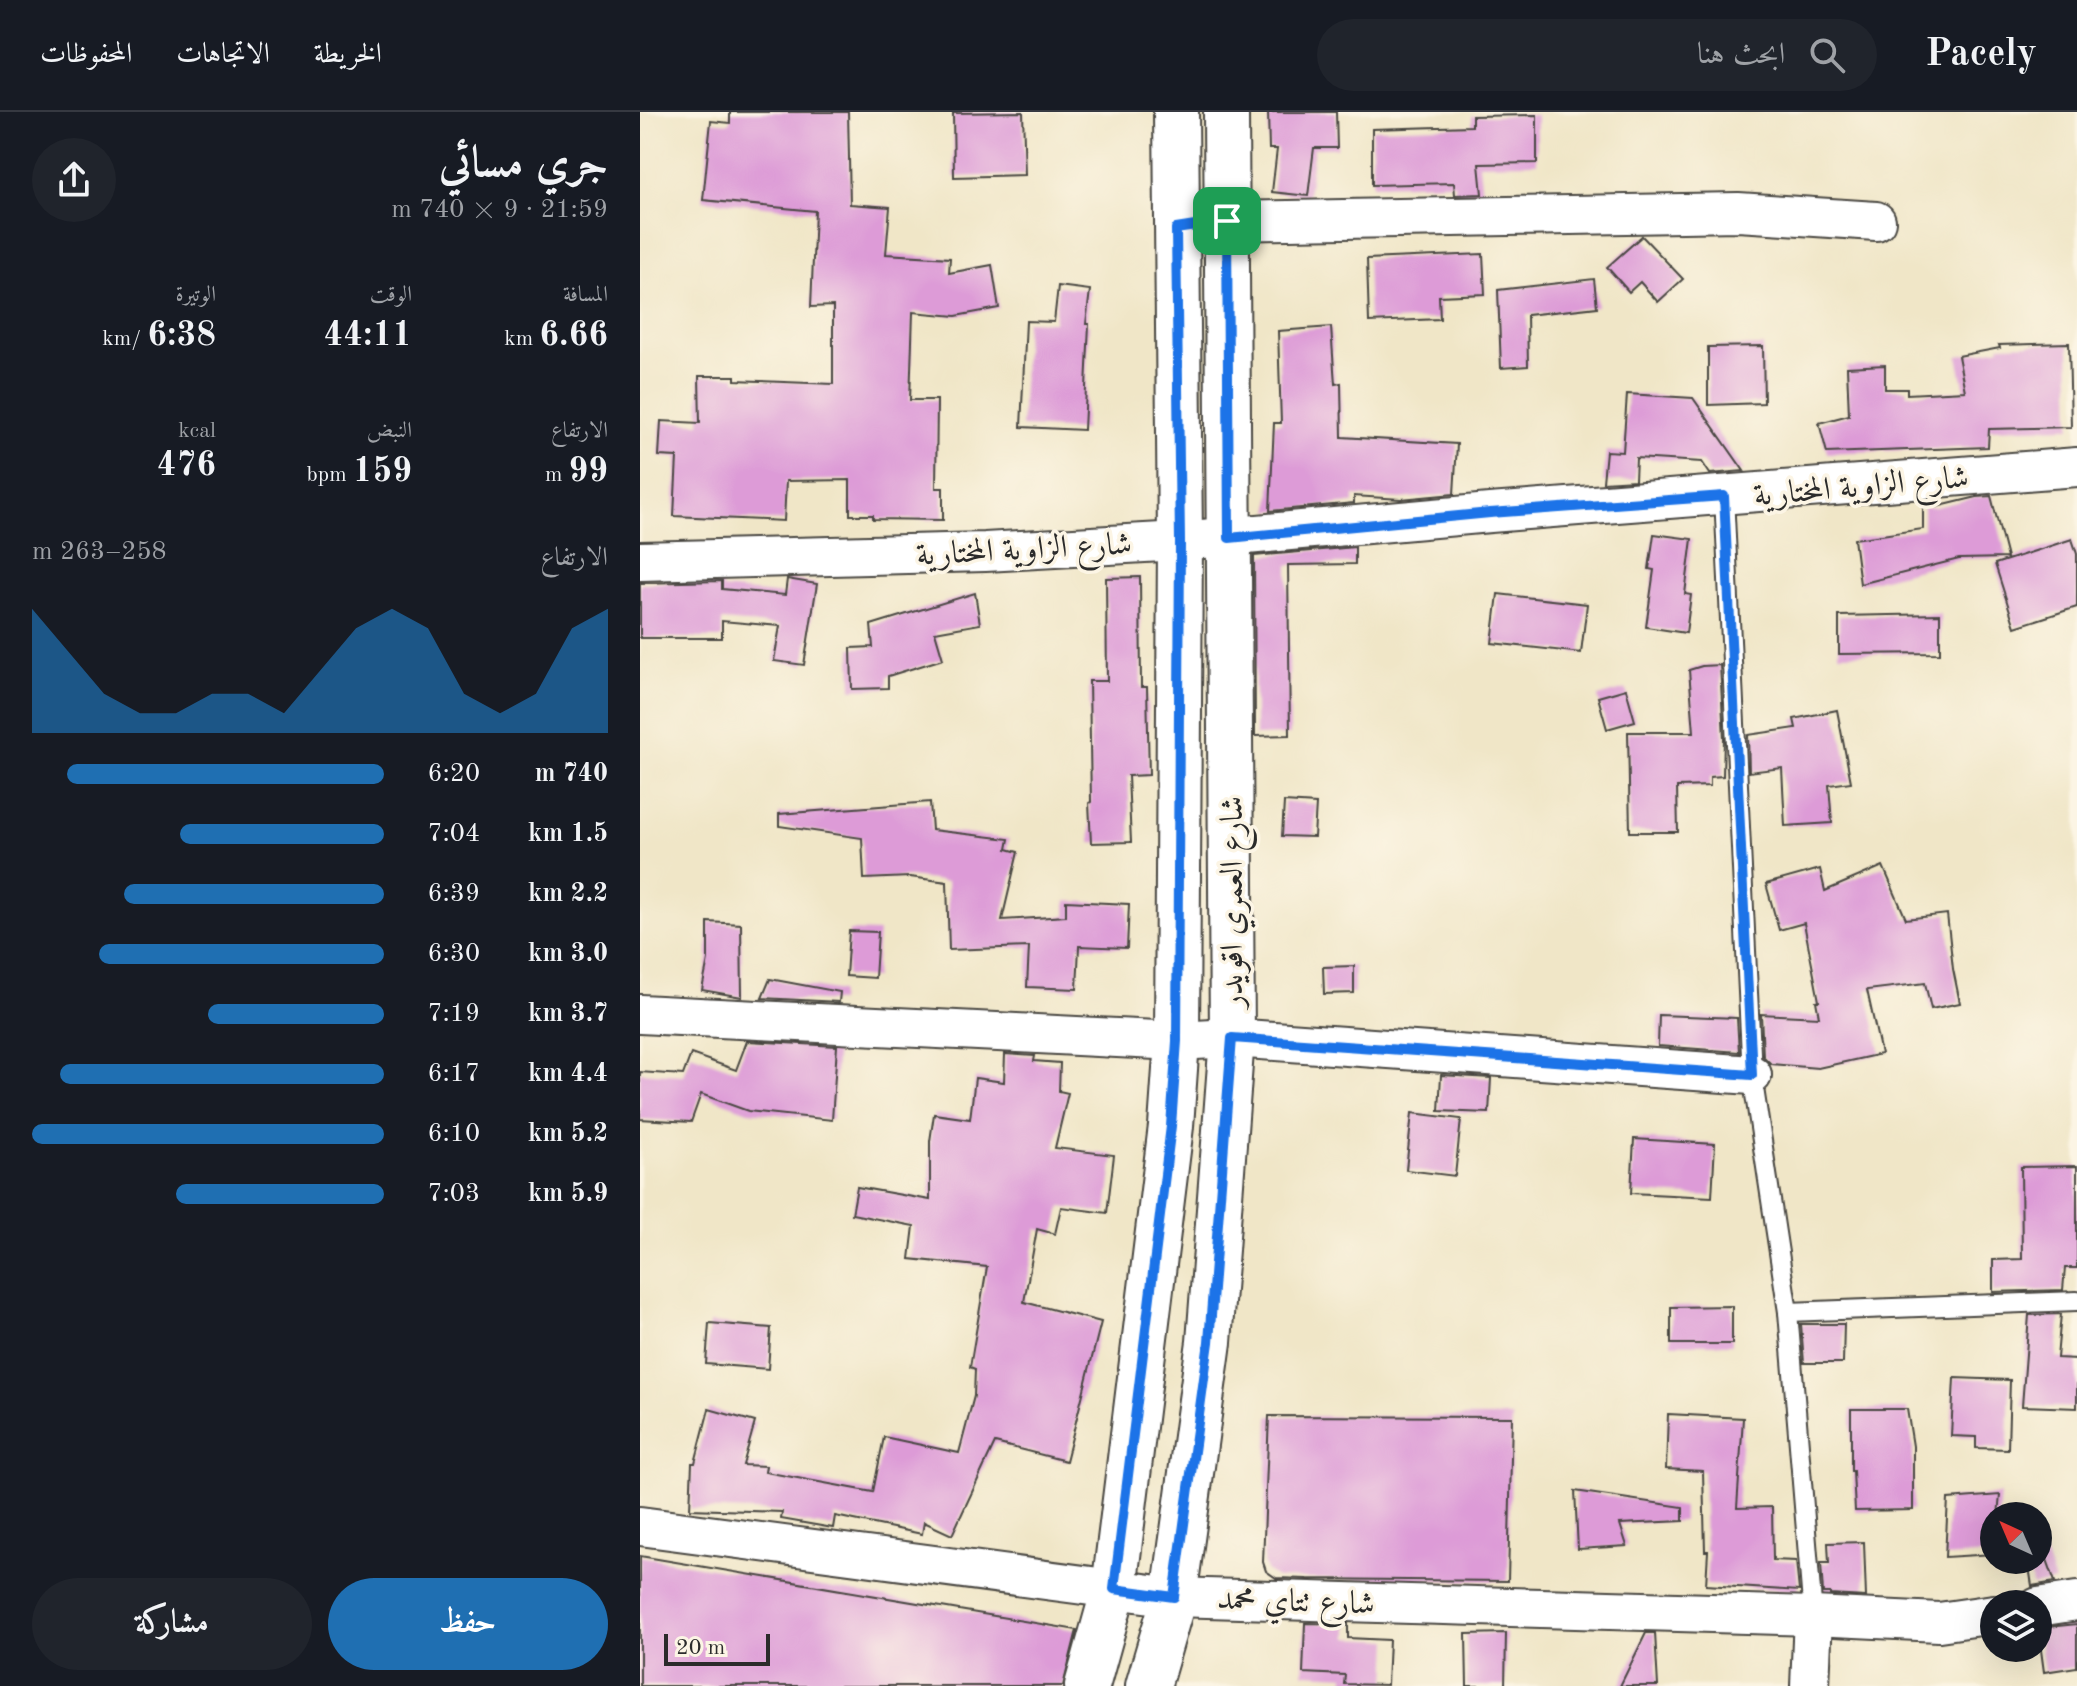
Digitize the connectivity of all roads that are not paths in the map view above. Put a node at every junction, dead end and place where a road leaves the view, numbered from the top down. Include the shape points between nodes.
1 (1176, 112) edge
2 (1226, 112) edge
3 (1227, 221) junction
4 (1876, 221) dead end
5 (1176, 229) junction
6 (2077, 467) edge
7 (1724, 496) junction
8 (1229, 538) junction
9 (1180, 541) junction
10 (640, 561) edge
11 (640, 1014) edge
12 (1232, 1038) junction
13 (1177, 1041) junction
14 (1752, 1075) junction
15 (2077, 1301) edge
16 (1788, 1312) junction
17 (640, 1526) edge
18 (1114, 1589) junction
19 (1174, 1597) junction
20 (2077, 1601) edge
21 (2052, 1605) edge
22 (1813, 1616) junction
23 (1980, 1616) edge
24 (1087, 1686) edge
25 (1148, 1686) edge
26 (1810, 1686) edge

1 - 5 street, شارع العمري اقويدر
2 - 3 street, شارع العمري اقويدر
3 - 4 street via 1738,212
3 - 5 street
3 - 8 street, شارع العمري اقويدر
5 - 9 street, شارع العمري اقويدر
6 - 7 street, شارع الزاوية المختارية
7 - 8 street, شارع الزاوية المختارية
7 - 14 lane
8 - 9 street, شارع الزاوية المختارية
8 - 12 street, شارع العمري اقويدر
9 - 10 street, شارع الزاوية المختارية
9 - 13 street, شارع العمري اقويدر
11 - 13 street
12 - 13 street
12 - 14 street
12 - 19 street, شارع العمري اقويدر via 1209,1342
13 - 18 street, شارع العمري اقويدر
14 - 16 lane
15 - 16 lane
16 - 22 lane
17 - 18 street, شارع تتاي محمد
18 - 19 street, شارع تتاي محمد
18 - 24 street, شارع العمري اقويدر
19 - 22 street, شارع تتاي محمد
19 - 25 street, شارع العمري اقويدر
20 - 21 street
22 - 23 street, شارع تتاي محمد via 1939,1622
22 - 26 street

